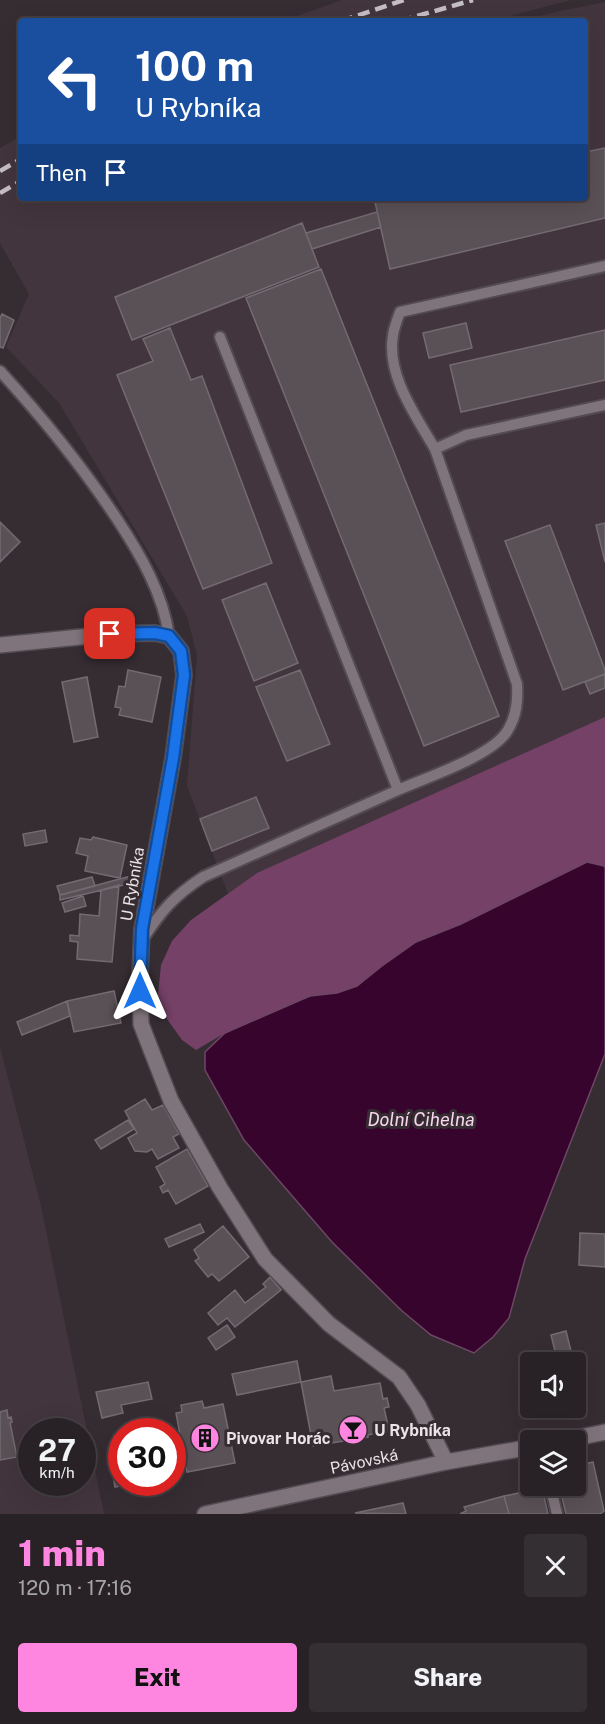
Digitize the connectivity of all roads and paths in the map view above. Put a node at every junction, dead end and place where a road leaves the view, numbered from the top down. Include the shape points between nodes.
1 (605, 266) edge
2 (220, 337) dead end
3 (0, 371) edge
4 (605, 405) edge
5 (435, 449) junction
6 (169, 636) junction
7 (0, 645) edge
8 (398, 790) junction
9 (141, 943) junction
10 (605, 1432) edge
11 (586, 1436) edge
12 (520, 1449) edge
13 (446, 1462) junction
14 (553, 1496) edge
15 (205, 1514) edge
16 (557, 1514) edge

1 - 5 lane via 400,312 392,336 393,366 410,407
2 - 8 lane
3 - 6 lane via 62,440 134,545 160,598
4 - 5 lane via 466,435
5 - 8 lane via 517,684 518,705 508,730 488,750
6 - 7 street via 110,634
6 - 9 street, U Rybníka via 181,651 184,675
8 - 9 lane via 203,877 172,900
9 - 13 street, U Rybníka via 141,1024 171,1101 220,1188 265,1258 329,1324 399,1377 418,1405
10 - 11 street
12 - 13 street, Pávovská
13 - 15 street, Pávovská
14 - 16 lane

